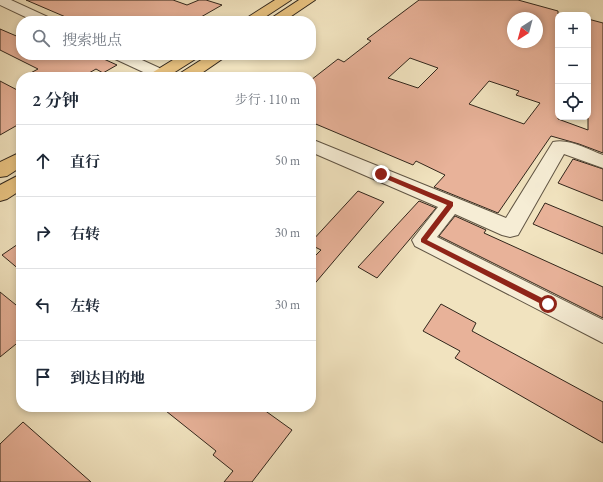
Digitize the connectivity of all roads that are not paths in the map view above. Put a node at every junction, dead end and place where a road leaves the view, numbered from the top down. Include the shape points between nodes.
1 (284, 0) edge
2 (308, 0) edge
3 (1, 2) edge
4 (33, 16) edge
5 (257, 16) edge
6 (282, 16) edge
7 (128, 60) edge
8 (184, 60) edge
9 (212, 60) edge
10 (150, 72) edge
11 (164, 72) edge
12 (193, 72) edge
13 (316, 146) edge
14 (16, 161) edge
15 (603, 162) edge
16 (0, 171) edge
17 (16, 184) edge
18 (0, 194) edge
19 (451, 204) junction
20 (603, 332) edge

1 - 5 main road
2 - 6 main road
3 - 4 street
7 - 10 street
8 - 11 main road
9 - 12 main road
13 - 19 street
14 - 16 main road
15 - 19 street via 560,146 510,229
17 - 18 main road
19 - 20 street via 423,240

